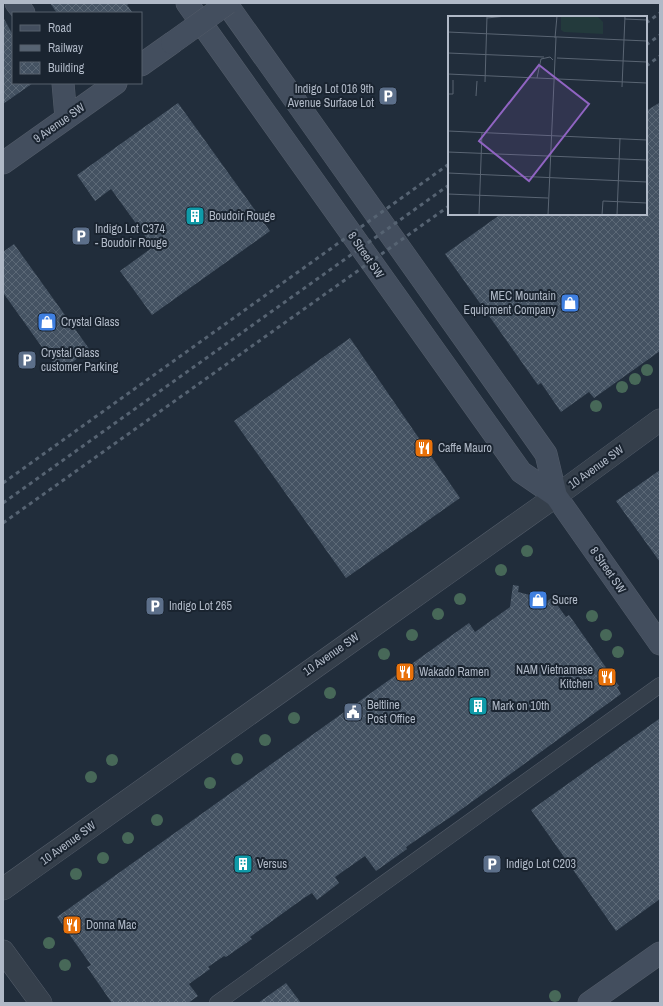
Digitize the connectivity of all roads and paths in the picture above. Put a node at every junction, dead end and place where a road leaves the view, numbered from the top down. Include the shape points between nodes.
1 (16, 3) edge
2 (187, 3) edge
3 (227, 3) edge
4 (23, 12) edge
5 (142, 64) edge
6 (63, 84) edge
7 (115, 84) edge
8 (66, 118) junction
9 (3, 163) edge
10 (660, 420) edge
11 (556, 496) junction
12 (660, 644) edge
13 (660, 685) edge
14 (3, 889) edge
15 (3, 951) edge
16 (660, 953) edge
17 (41, 1003) edge
18 (216, 1003) edge
19 (589, 1003) edge

1 - 4 main road
2 - 11 main road, 8 Street SW via 521,472
3 - 5 main road, bridge
3 - 11 main road, 8 Street SW via 546,454
6 - 8 main road
7 - 8 main road, 9 Avenue SW
8 - 9 main road, 9 Avenue SW
10 - 11 street, 10 Avenue SW
11 - 12 main road, 8 Street SW
11 - 14 street, 10 Avenue SW
13 - 18 lane
15 - 17 street
16 - 19 main road

